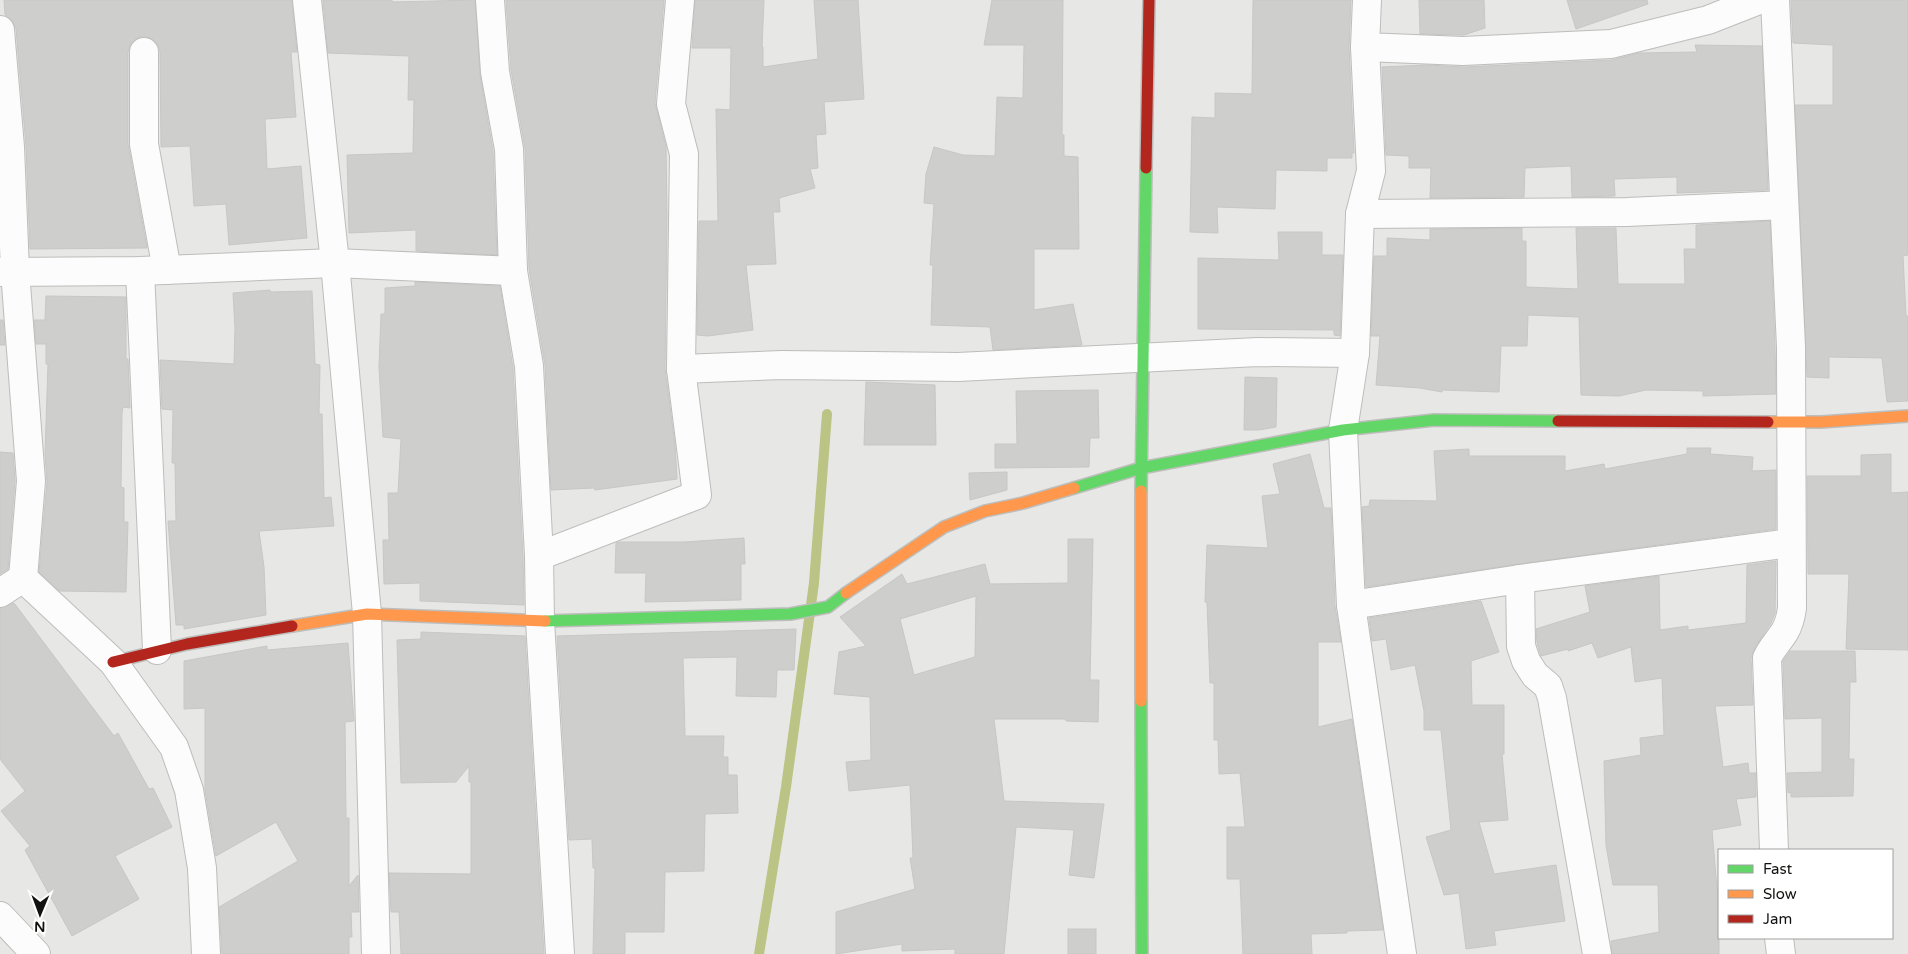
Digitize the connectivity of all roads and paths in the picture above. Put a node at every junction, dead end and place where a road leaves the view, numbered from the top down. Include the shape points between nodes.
1 (308, 0) edge
2 (490, 0) edge
3 (680, 0) edge
4 (1150, 0) edge
5 (1367, 0) edge
6 (1759, 0) edge
7 (1775, 0) edge
8 (0, 30) edge
9 (1365, 47) junction
10 (144, 52) dead end
11 (1784, 205) junction
12 (1360, 214) junction
13 (335, 263) junction
14 (153, 270) junction
15 (8, 271) edge
16 (513, 271) junction
17 (1355, 353) junction
18 (1144, 358) junction
19 (681, 369) junction
20 (1908, 416) edge
21 (1792, 422) junction
22 (1343, 430) junction
23 (1141, 468) junction
24 (1791, 544) junction
25 (539, 556) junction
26 (23, 578) junction
27 (1520, 579) junction
28 (0, 593) edge
29 (1351, 605) junction
30 (367, 614) junction
31 (540, 621) junction
32 (157, 650) junction
33 (114, 662) junction
34 (1774, 849) edge
35 (0, 916) edge
36 (1779, 939) edge
37 (36, 954) edge
38 (206, 954) edge
39 (376, 954) edge
40 (560, 954) edge
41 (1142, 954) edge
42 (1402, 954) edge
43 (1597, 954) edge
44 (1781, 954) edge

1 - 13 street
2 - 16 street via 495,72 509,149
3 - 19 street via 671,104 684,154
4 - 18 street
5 - 9 street
6 - 9 street via 1708,20 1611,44 1463,51
7 - 11 street
8 - 15 street via 10,148
9 - 12 street via 1371,171
10 - 14 street via 144,144
11 - 12 street via 1627,212
11 - 21 street
12 - 17 street
13 - 14 street
13 - 16 street
13 - 30 street
14 - 15 street
14 - 32 street
15 - 26 street via 32,481
16 - 25 street via 529,366
17 - 18 street via 1258,352
17 - 22 street
18 - 19 street via 958,367 782,365
18 - 23 street
19 - 25 street via 697,495
20 - 21 street
21 - 22 street via 1434,420
21 - 24 street
22 - 23 street
22 - 29 street
23 - 31 street via 985,511 944,527 828,607 790,614
23 - 41 street
24 - 27 street
24 - 34 street via 1790,622 1767,658
25 - 31 street
26 - 28 street
26 - 33 street
27 - 29 street
27 - 43 street via 1521,646 1526,662 1548,686 1552,698
29 - 42 street
30 - 31 street
30 - 32 street
30 - 39 street
31 - 40 street
32 - 33 street
33 - 38 street via 174,747 189,790 202,868
35 - 37 street
36 - 44 street

